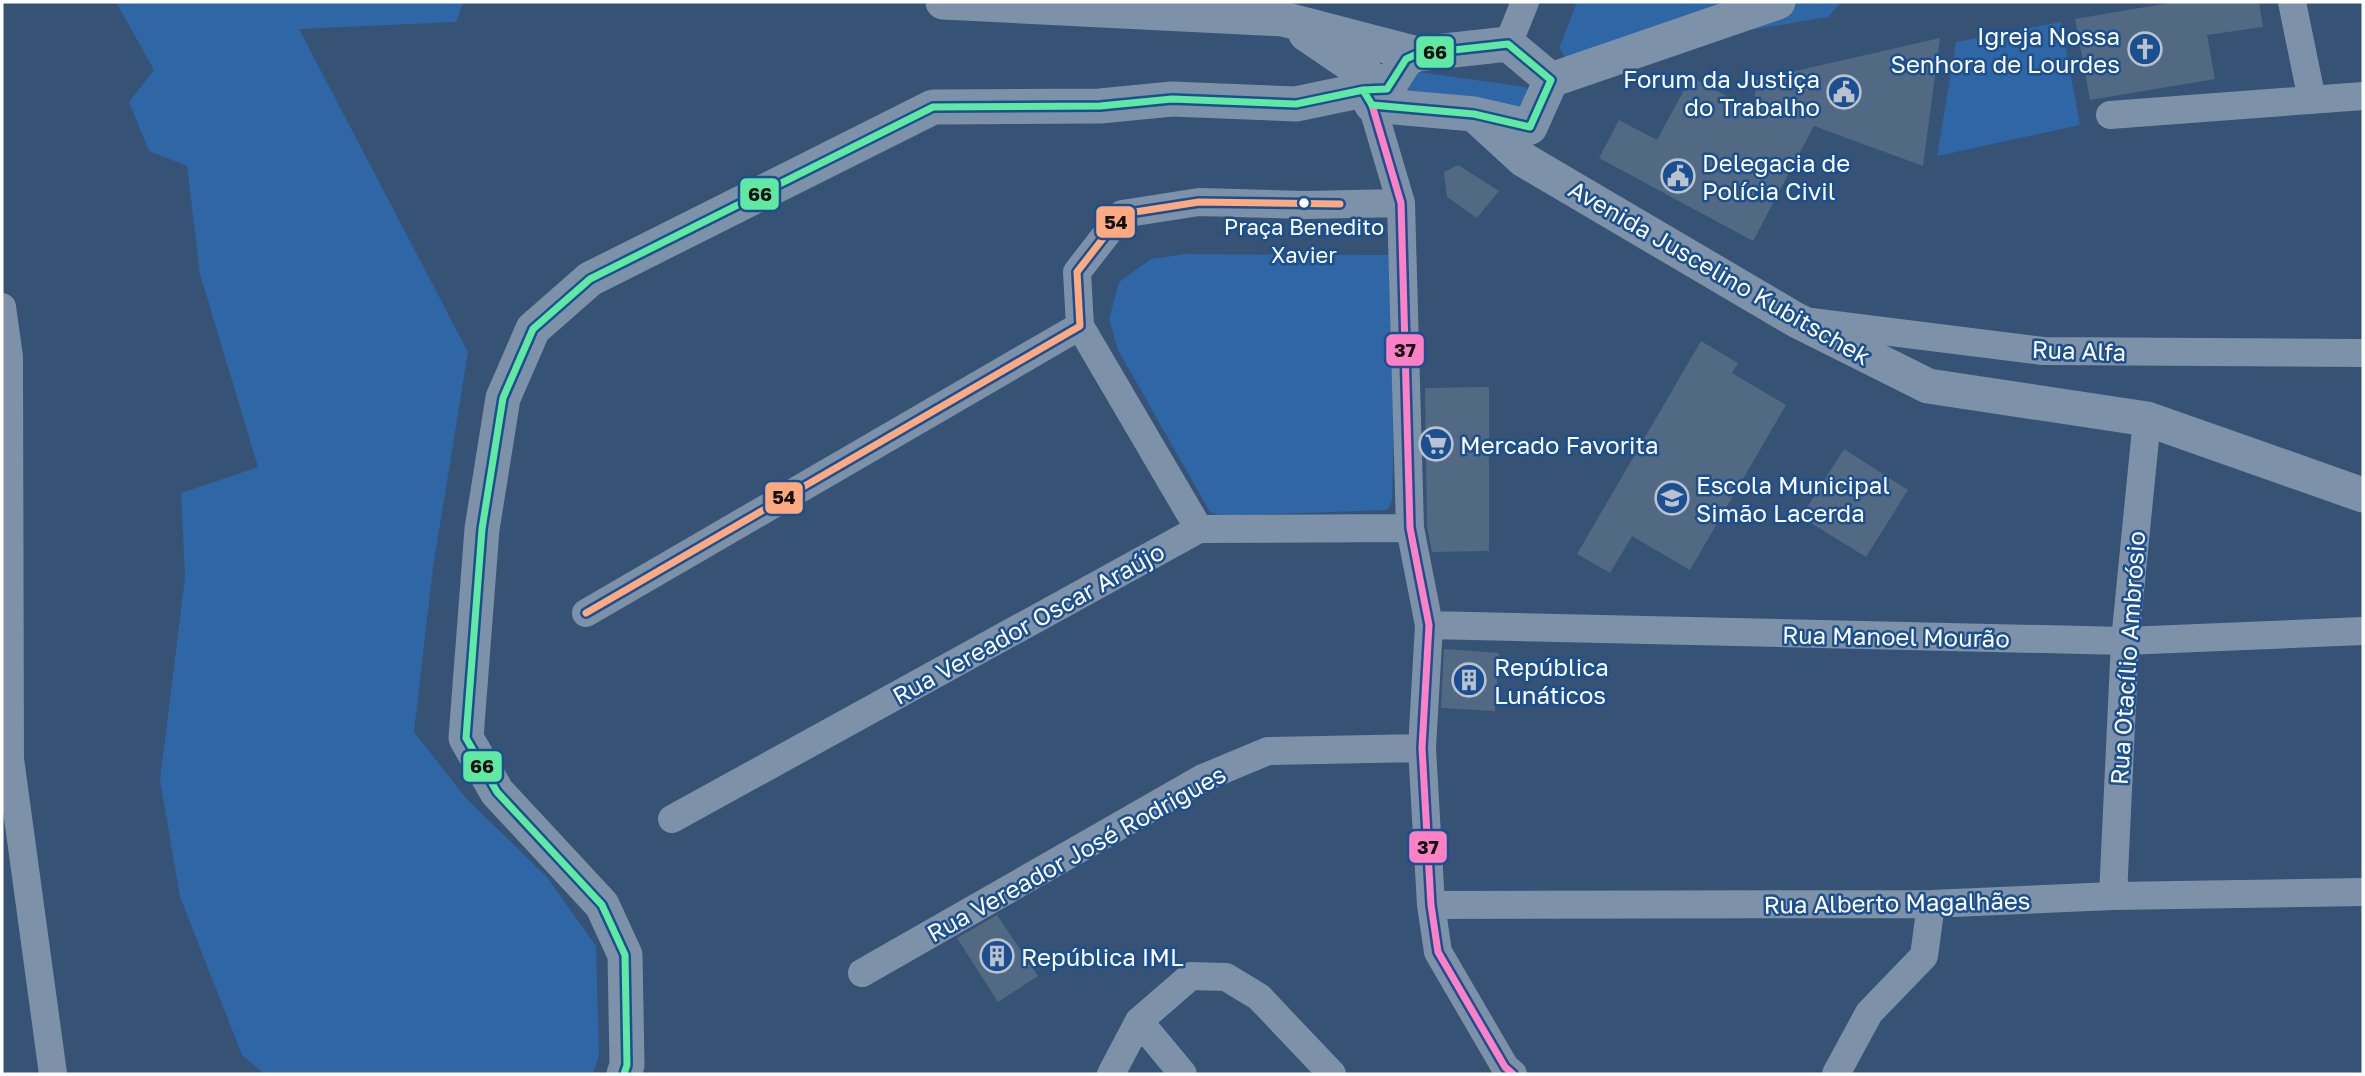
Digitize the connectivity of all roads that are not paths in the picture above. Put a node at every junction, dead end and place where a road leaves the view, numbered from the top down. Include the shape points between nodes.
1 (943, 2) edge
2 (1525, 2) edge
3 (1778, 2) edge
4 (2292, 2) edge
5 (1283, 19) junction
6 (1507, 44) junction
7 (1417, 54) junction
8 (1551, 80) junction
9 (1374, 95) junction
10 (2363, 96) edge
11 (2312, 100) junction
12 (2110, 115) dead end
13 (1527, 143) junction
14 (1401, 203) junction
15 (2, 307) edge
16 (1796, 320) junction
17 (1080, 326) junction
18 (2363, 353) edge
19 (2147, 419) junction
20 (2363, 495) edge
21 (1410, 528) junction
22 (1199, 529) junction
23 (586, 613) dead end
24 (1429, 625) junction
25 (2363, 631) edge
26 (2125, 641) junction
27 (1422, 748) junction
28 (672, 819) dead end
29 (2363, 891) edge
30 (2113, 896) junction
31 (1931, 904) junction
32 (1431, 905) junction
33 (862, 973) dead end
34 (1139, 1021) junction
35 (1505, 1072) edge
36 (52, 1074) edge
37 (624, 1074) edge
38 (1111, 1074) edge
39 (1183, 1074) edge
40 (1332, 1074) edge
41 (1836, 1074) edge

1 - 5 street
2 - 6 street
3 - 8 street
4 - 11 street
5 - 7 street
5 - 9 street
6 - 7 street
6 - 8 street
7 - 9 street via 1406,59
8 - 13 street
9 - 13 street, Avenida Juscelino Kubitschek via 1474,114
9 - 14 street
9 - 37 street via 1296,104 1172,99 1100,106 933,107 590,279 533,329 503,398 482,529 466,738 497,792 601,905 614,930 625,956
10 - 11 street
11 - 12 street
13 - 16 street, Avenida Juscelino Kubitschek
14 - 17 street via 1199,202 1122,214 1077,272
14 - 21 street
15 - 36 street via 9,357 10,759
16 - 18 street, Rua Alfa via 2043,351
16 - 19 street, Avenida Juscelino Kubitschek via 1928,386
17 - 22 street
17 - 23 street
19 - 20 street, Avenida Juscelino Kubitschek
19 - 26 street, Rua Otacílio Ambrósio
21 - 22 street, Rua Vereador Oscar Araújo
21 - 24 street
22 - 28 street, Rua Vereador Oscar Araújo
24 - 26 street, Rua Manoel Mourão
24 - 27 street
25 - 26 street, Rua Manoel Mourão
26 - 30 street, Rua Otacílio Ambrósio
27 - 32 street
27 - 33 street, Rua Vereador José Rodrigues via 1268,751 1203,778
29 - 30 street, Rua Alberto Magalhães
30 - 31 street, Rua Alberto Magalhães
31 - 32 street, Rua Alberto Magalhães
31 - 41 street via 1924,956 1870,1013
32 - 35 street via 1438,953
34 - 38 street
34 - 39 street
34 - 40 street via 1191,976 1226,977 1259,997

